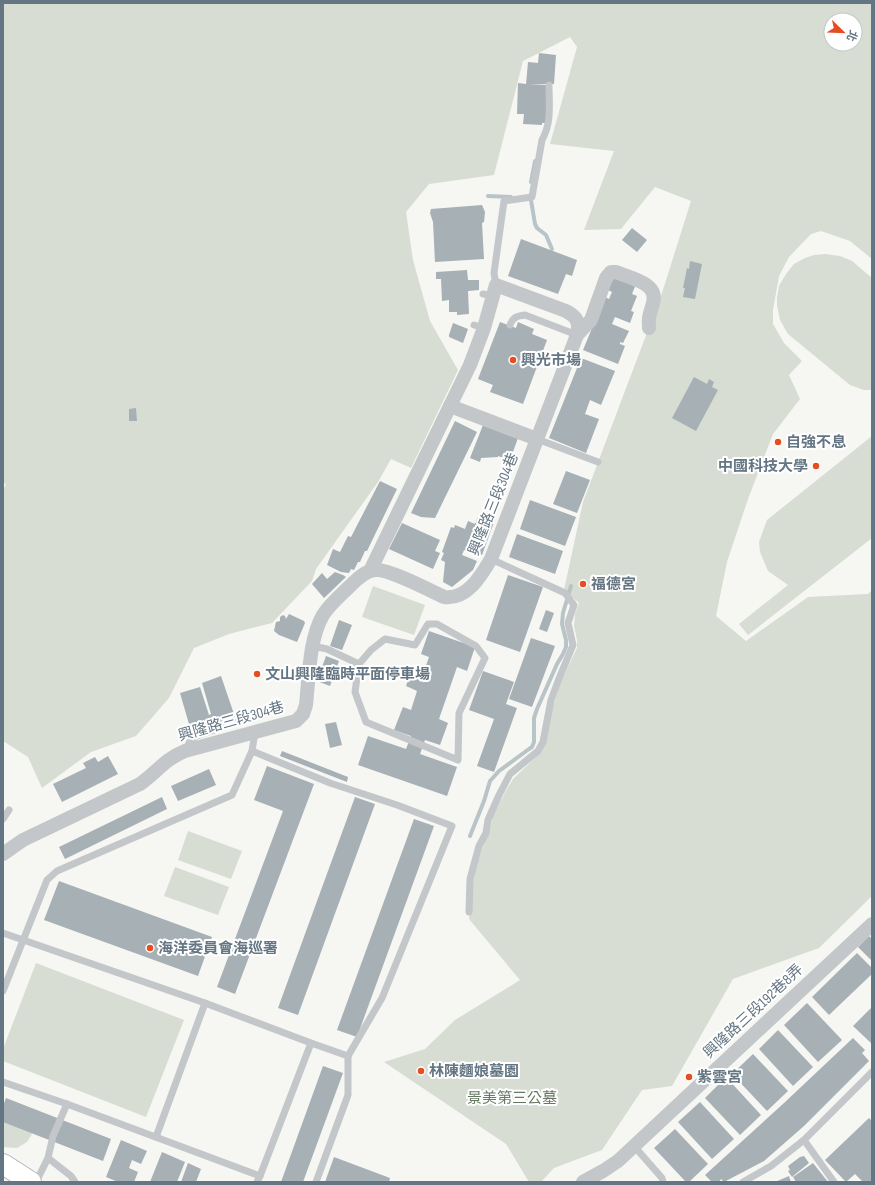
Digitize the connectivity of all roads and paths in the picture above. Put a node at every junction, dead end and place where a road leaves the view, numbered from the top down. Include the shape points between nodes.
1 (549, 85) dead end
2 (491, 292) junction
3 (510, 325) dead end
4 (649, 328) dead end
5 (576, 335) junction
6 (450, 406) junction
7 (537, 439) junction
8 (598, 462) dead end
9 (491, 559) junction
10 (370, 571) junction
11 (313, 646) junction
12 (359, 664) junction
13 (244, 717) dead end
14 (255, 732) junction
15 (185, 751) junction
16 (252, 751) junction
17 (9, 810) dead end
18 (3, 819) edge
19 (3, 854) edge
20 (469, 912) dead end
21 (872, 924) edge
22 (3, 933) edge
23 (22, 940) junction
24 (3, 991) edge
25 (205, 1003) junction
26 (311, 1043) junction
27 (348, 1056) junction
28 (872, 1072) edge
29 (3, 1082) edge
30 (67, 1104) junction
31 (156, 1137) junction
32 (804, 1140) junction
33 (634, 1146) junction
34 (48, 1158) junction
35 (3, 1164) edge
36 (259, 1179) edge
37 (31, 1182) edge
38 (36, 1182) edge
39 (75, 1182) edge
40 (316, 1182) edge
41 (583, 1182) edge
42 (663, 1182) edge
43 (743, 1182) edge
44 (834, 1182) edge

1 - 2 lane, 興隆路三段304巷 via 550,119 542,140 532,196 504,201
2 - 5 street, 興隆路三段304巷 via 566,311 578,323
2 - 6 street, 興隆路三段304巷 via 470,365
3 - 5 lane via 516,316 525,315
4 - 5 street via 648,318 655,296 651,288 612,272 606,278 591,320
5 - 7 street, 興隆路三段304巷
6 - 7 street, 興隆路三段304巷
6 - 10 street, 興隆路三段304巷
7 - 8 lane
7 - 9 street, 興隆路三段304巷
9 - 10 street, 興隆路三段304巷 via 474,584 457,597 451,598 389,573
9 - 20 lane via 565,593 574,605 568,622 573,645 551,700 538,751 510,774 488,820 470,879
10 - 11 street, 興隆路三段304巷 via 358,578 331,604 318,625
11 - 12 lane via 327,649
11 - 14 street, 興隆路三段304巷 via 306,705 302,714 296,721
12 - 12 lane via 355,692 366,722 458,760 459,713 484,658 476,646 437,624 428,624 415,645 385,639
13 - 15 lane via 240,721 197,736
14 - 15 street, 興隆路三段304巷
14 - 16 lane
15 - 19 street, 興隆路三段304巷 via 168,760 140,784 23,840
16 - 23 lane via 232,794 57,871 47,880
16 - 27 lane via 330,783 452,826 382,998
17 - 18 lane
21 - 33 street, 興隆路三段192巷8弄
22 - 23 lane
23 - 24 lane
23 - 25 lane
25 - 26 lane
25 - 31 lane
26 - 27 lane
26 - 36 lane
27 - 40 lane via 348,1095
28 - 32 lane
29 - 30 lane
30 - 31 lane
30 - 34 lane via 53,1136
31 - 36 lane
32 - 43 lane via 771,1166
32 - 44 lane
33 - 41 street, 興隆路三段192巷8弄 via 618,1160
33 - 42 lane
34 - 38 lane
34 - 39 lane
35 - 37 main road

